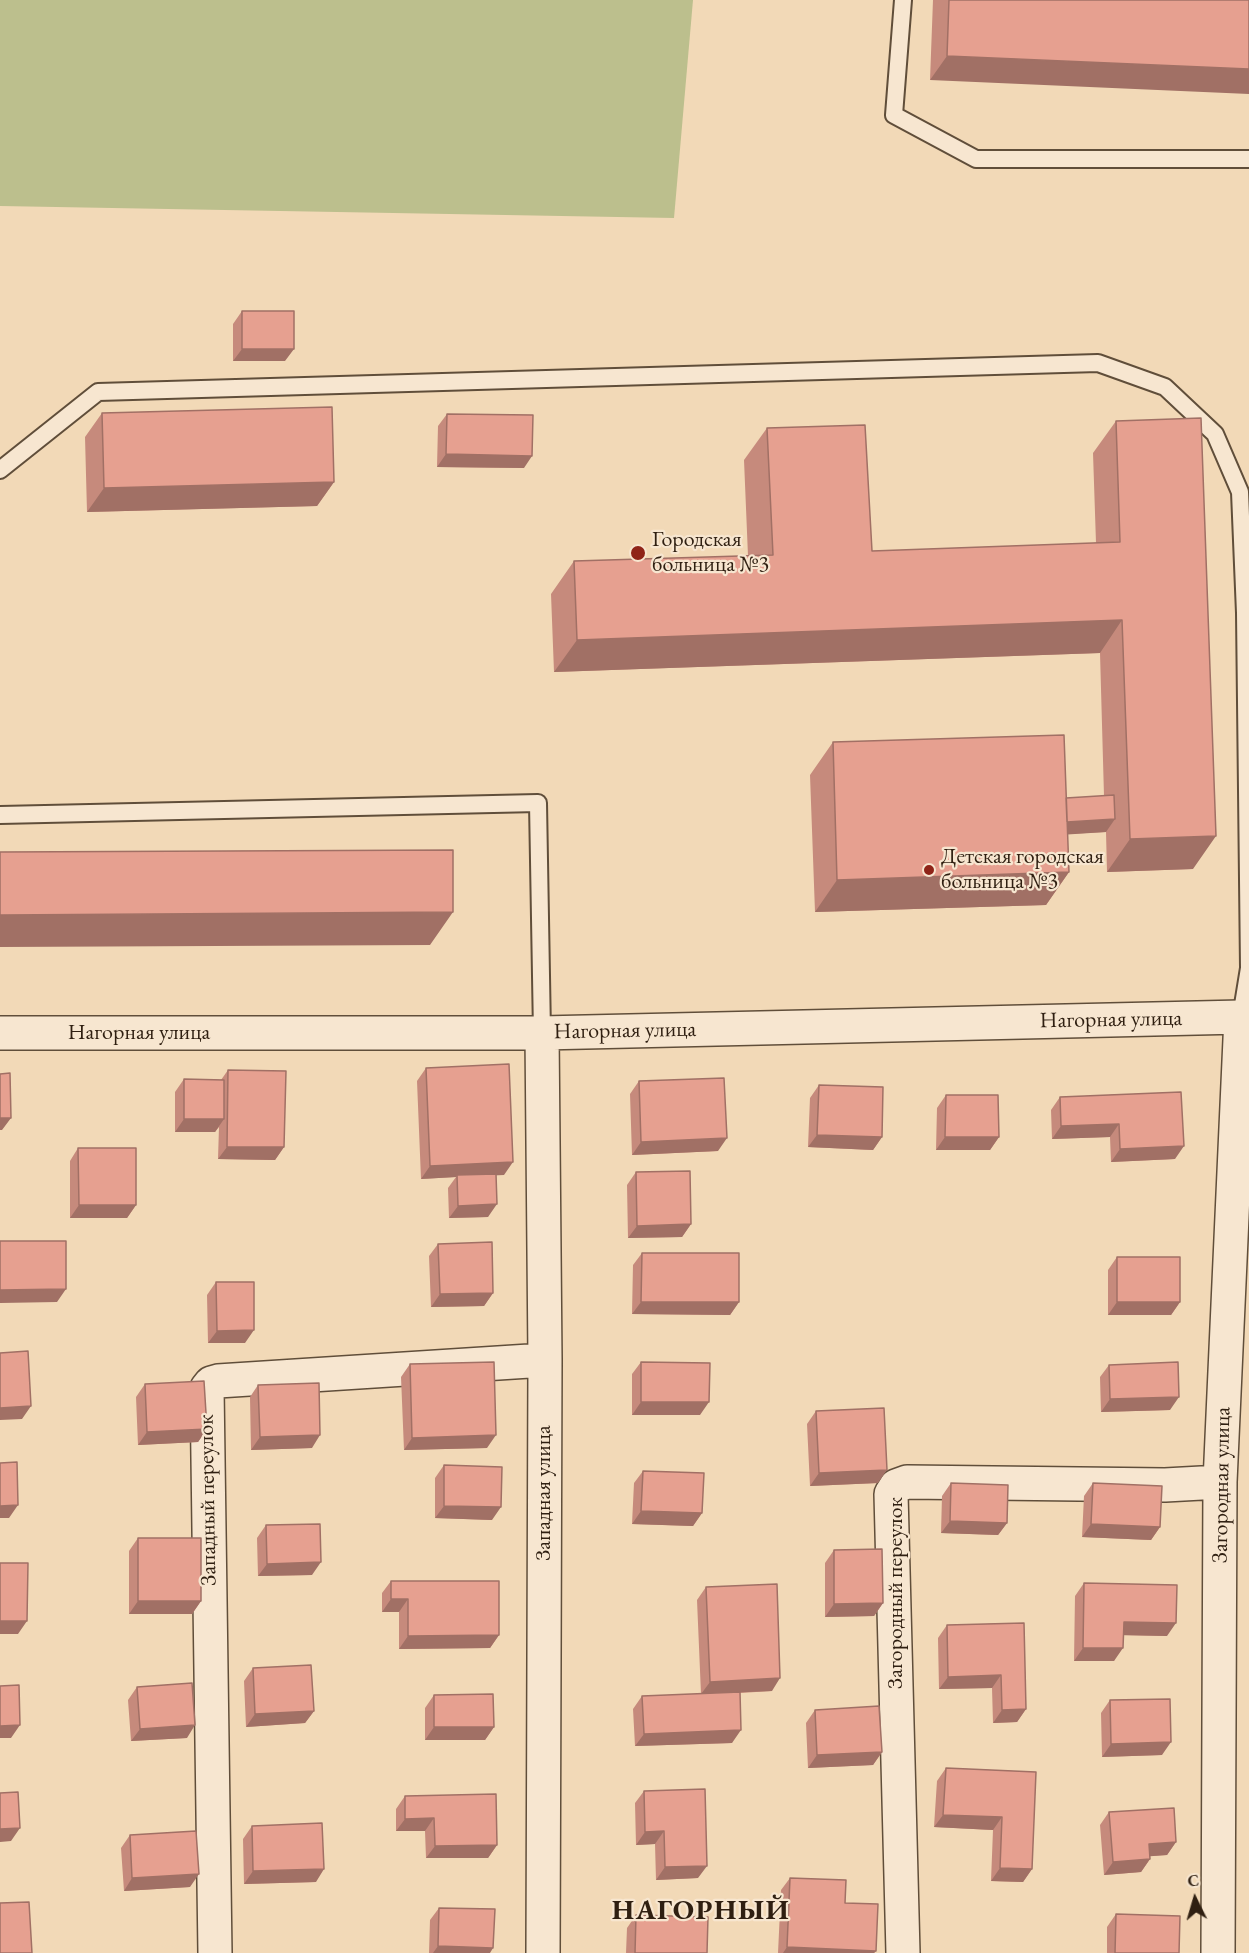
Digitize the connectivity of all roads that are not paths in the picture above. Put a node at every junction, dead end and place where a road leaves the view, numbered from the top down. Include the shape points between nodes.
1 (903, 0) edge
2 (1249, 159) edge
3 (0, 470) edge
4 (0, 815) edge
5 (1245, 1018) edge
6 (0, 1033) edge
7 (542, 1033) junction
8 (545, 1360) junction
9 (1220, 1482) junction
10 (215, 1953) edge
11 (543, 1953) edge
12 (903, 1953) edge
13 (1218, 1953) edge

1 - 2 lane via 894,115 976,159
3 - 5 lane via 98,392 1098,363 1165,387 1215,434 1240,492 1249,968
4 - 7 lane via 538,803
5 - 7 street, Нагорная улица
5 - 9 street, Загородная улица
6 - 7 street, Нагорная улица
7 - 8 street, Западная улица
8 - 10 street, Западный переулок via 218,1381 207,1388
8 - 11 street, Западная улица
9 - 12 street, Загородный переулок via 907,1482 896,1486 891,1494
9 - 13 street, Загородная улица

